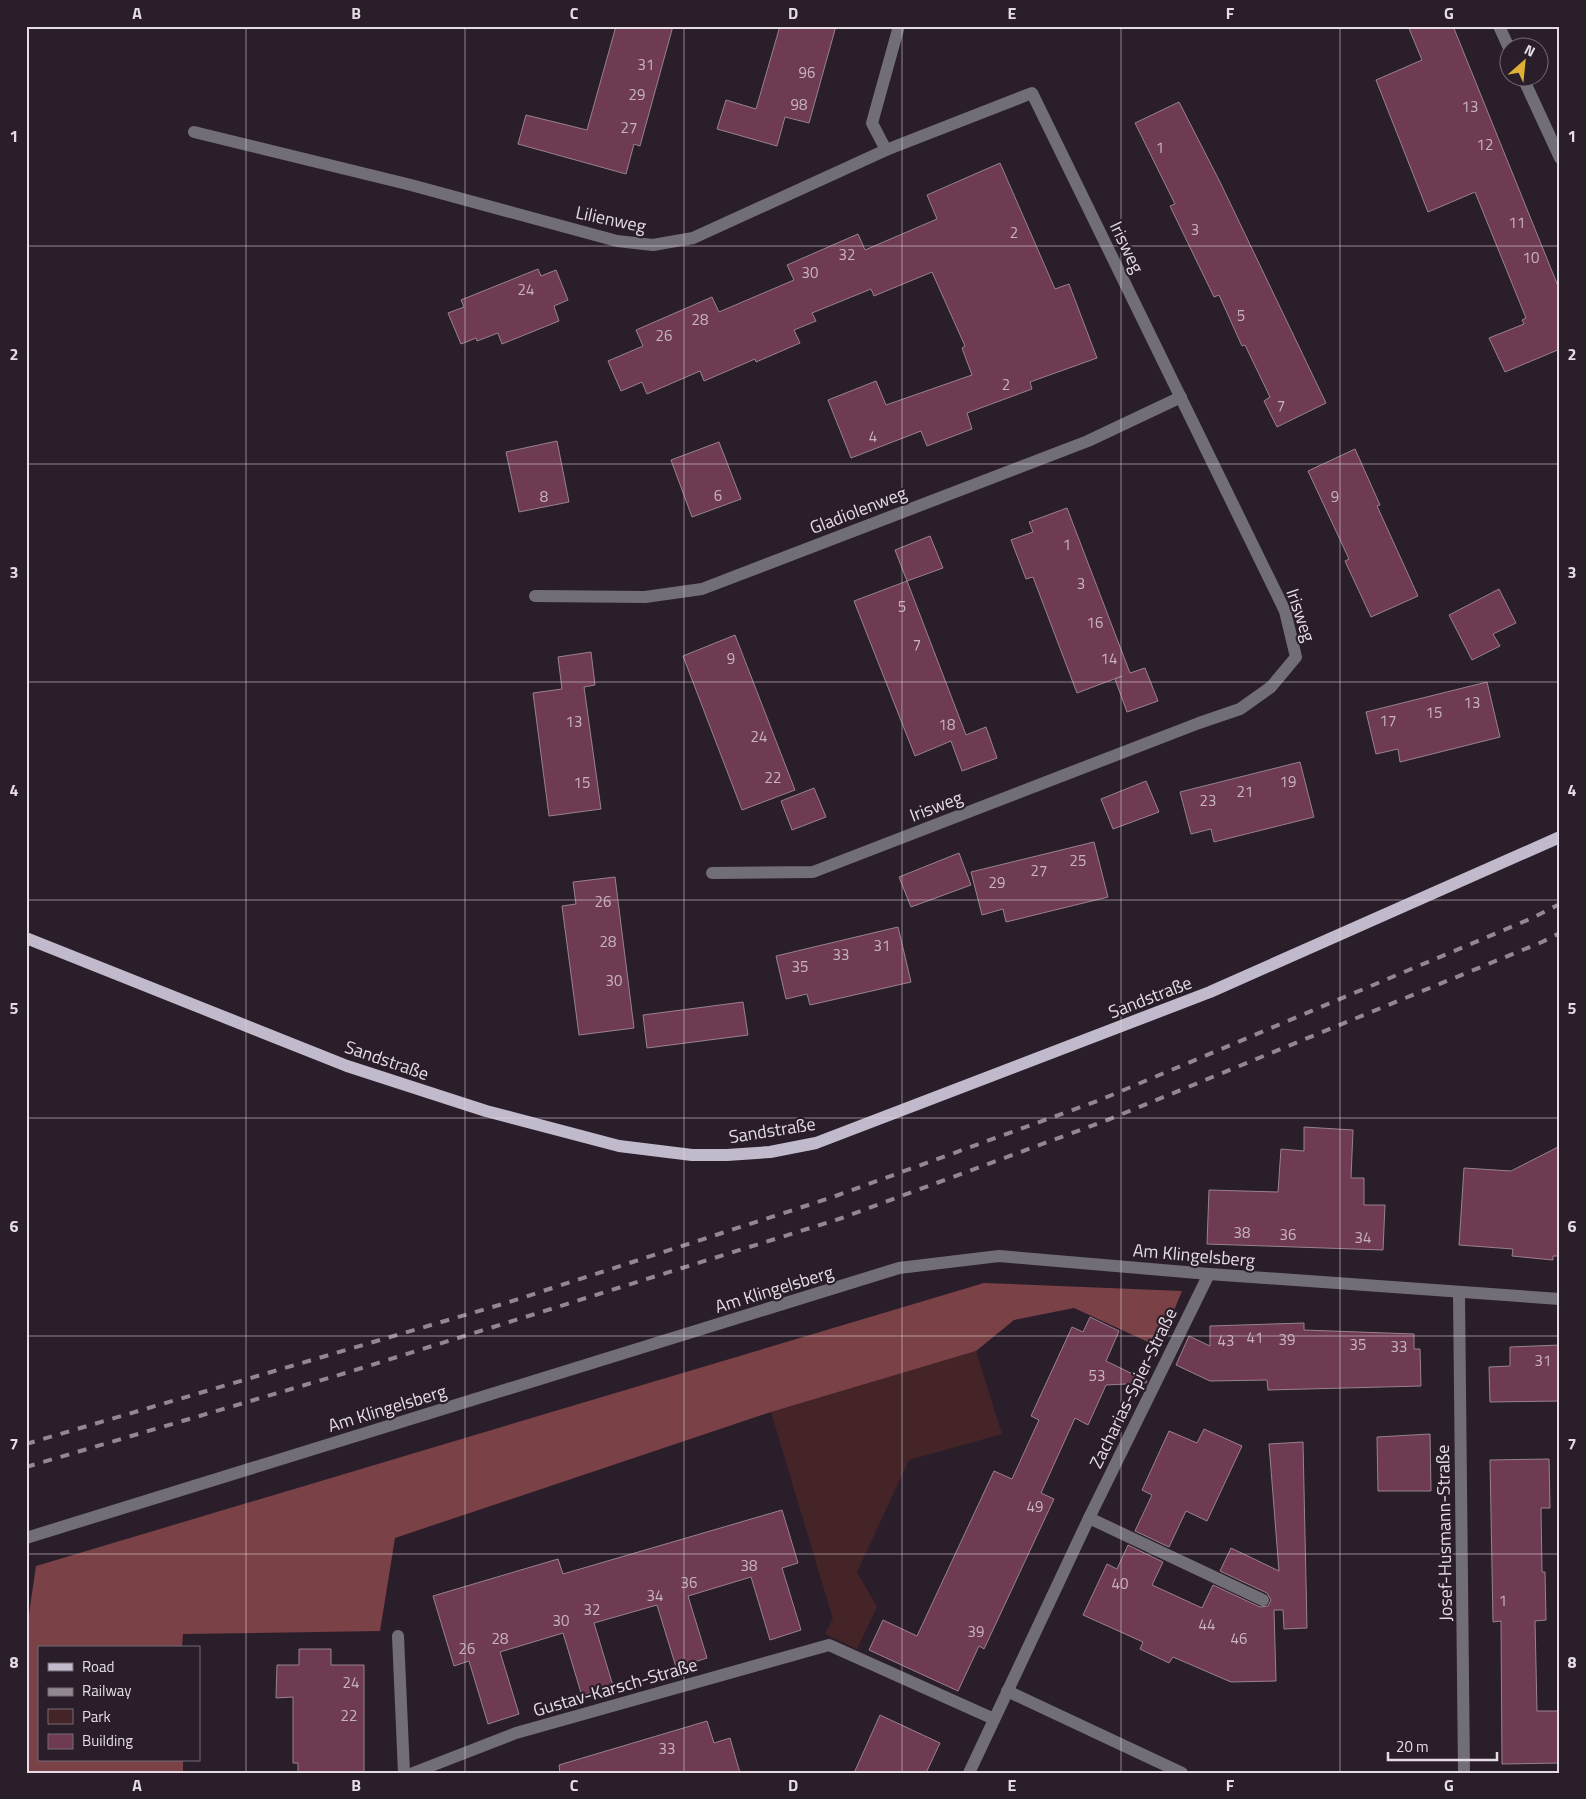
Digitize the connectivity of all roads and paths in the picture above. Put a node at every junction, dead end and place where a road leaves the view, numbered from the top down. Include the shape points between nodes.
1 (899, 26) edge
2 (1499, 26) edge
3 (1504, 38) edge
4 (1528, 88) edge
5 (1032, 93) joint
6 (194, 132) dead end
7 (886, 150) junction
8 (1560, 158) edge
9 (1180, 397) junction
10 (535, 596) dead end
11 (1560, 837) edge
12 (712, 873) dead end
13 (26, 938) edge
14 (1208, 1274) junction
15 (1459, 1293) junction
16 (1560, 1299) edge
17 (1089, 1518) junction
18 (26, 1538) edge
19 (1263, 1600) dead end
20 (398, 1636) dead end
21 (1007, 1691) junction
22 (994, 1718) junction
23 (404, 1773) edge
24 (413, 1773) edge
25 (969, 1773) edge
26 (1182, 1773) edge
27 (1464, 1773) edge

1 - 7 street via 872,123
2 - 3 street
4 - 8 street
5 - 7 street, Lilienweg
5 - 9 street, Irisweg
6 - 7 street, Lilienweg via 617,241 653,245 693,238
9 - 10 street, Gladiolenweg via 1088,441 702,589 645,597
9 - 12 street, Irisweg via 1285,611 1296,657 1271,687 1240,709 813,872
11 - 13 main road, Sandstraße via 1192,1000 816,1143 770,1152 727,1155 619,1146 486,1111 347,1066
14 - 15 street, Am Klingelsberg
14 - 17 street, Zacharias-Spier-Straße
14 - 18 street, Am Klingelsberg via 999,1256 899,1268
15 - 16 street, Am Klingelsberg
15 - 27 street, Josef-Husmann-Straße
17 - 19 street
17 - 21 street, Zacharias-Spier-Straße
20 - 23 street
21 - 22 street, Zacharias-Spier-Straße
21 - 26 street
22 - 24 street, Gustav-Karsch-Straße via 829,1646 516,1733
22 - 25 street, Zacharias-Spier-Straße

